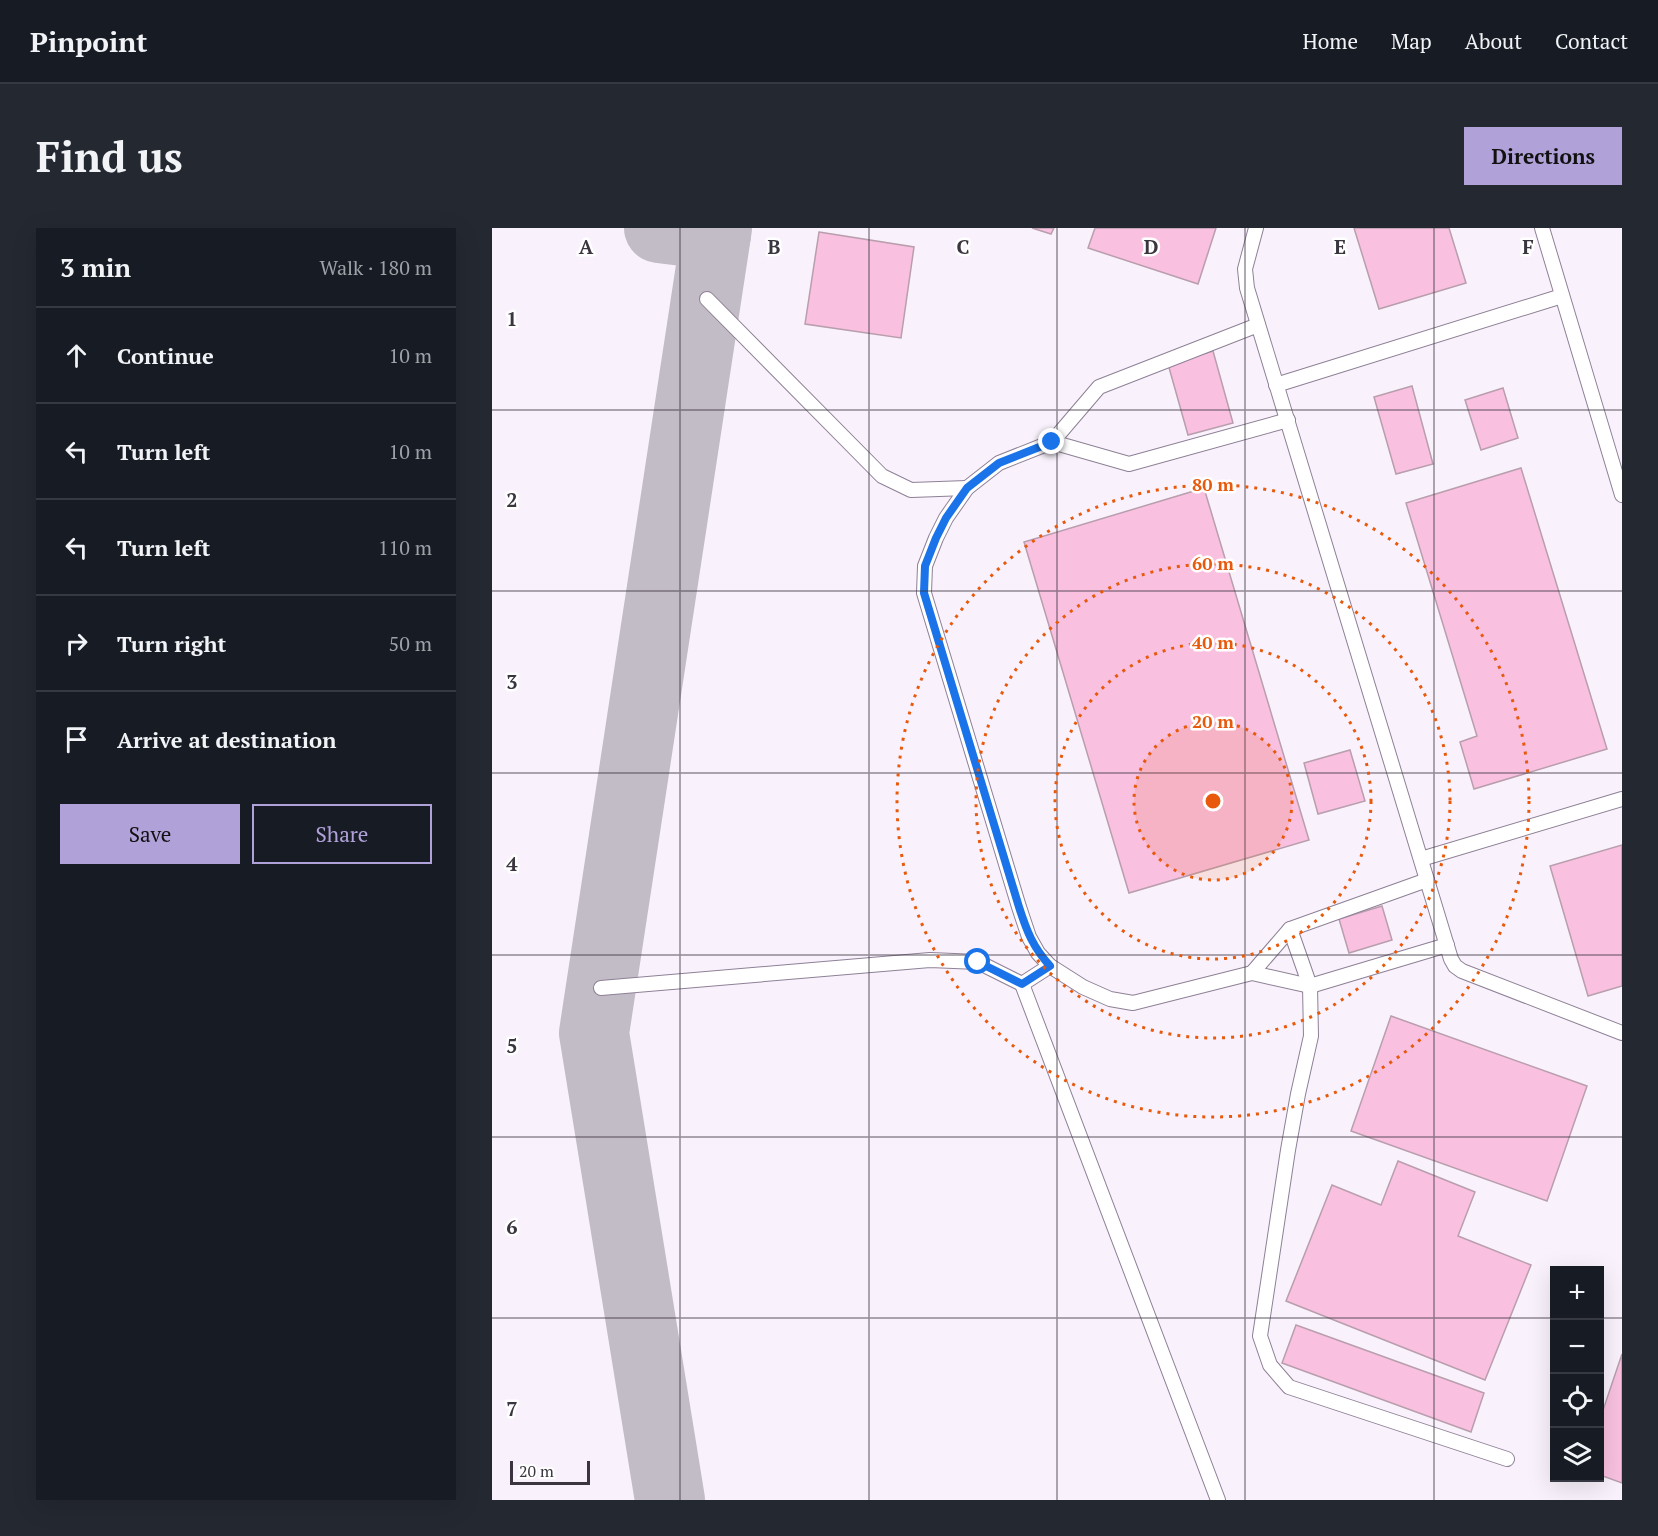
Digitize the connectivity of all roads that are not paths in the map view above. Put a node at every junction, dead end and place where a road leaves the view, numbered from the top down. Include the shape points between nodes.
1 (1256, 228) edge
2 (1542, 228) edge
3 (1562, 296) junction
4 (707, 299) dead end
5 (1258, 326) junction
6 (1276, 385) junction
7 (1288, 420) junction
8 (1052, 442) junction
9 (967, 488) junction
10 (1622, 495) edge
11 (1622, 799) edge
12 (1421, 859) junction
13 (1427, 880) junction
14 (1290, 929) junction
15 (1446, 945) junction
16 (1050, 966) junction
17 (1252, 973) junction
18 (1022, 984) junction
19 (1310, 986) junction
20 (601, 988) dead end
21 (1622, 1033) edge
22 (1508, 1459) dead end
23 (1218, 1500) edge

1 - 5 lane via 1245,269 1246,288
2 - 3 lane
3 - 6 lane
3 - 10 lane
4 - 9 lane via 882,476 911,490
5 - 6 lane
5 - 8 lane via 1099,387
6 - 7 lane
7 - 8 lane via 1129,464
7 - 12 lane
8 - 9 lane via 999,463
9 - 16 lane via 936,538 925,566 924,593 1029,937
11 - 12 lane
12 - 13 lane
13 - 14 lane
13 - 15 lane
14 - 17 lane
14 - 19 lane
15 - 19 lane
15 - 21 lane via 1455,966 1462,971
16 - 17 lane via 1083,987 1133,1004
16 - 18 lane
17 - 19 lane
18 - 20 lane via 978,962 930,960
18 - 23 lane
19 - 22 lane via 1311,1036 1288,1150 1260,1336 1270,1365 1289,1387

